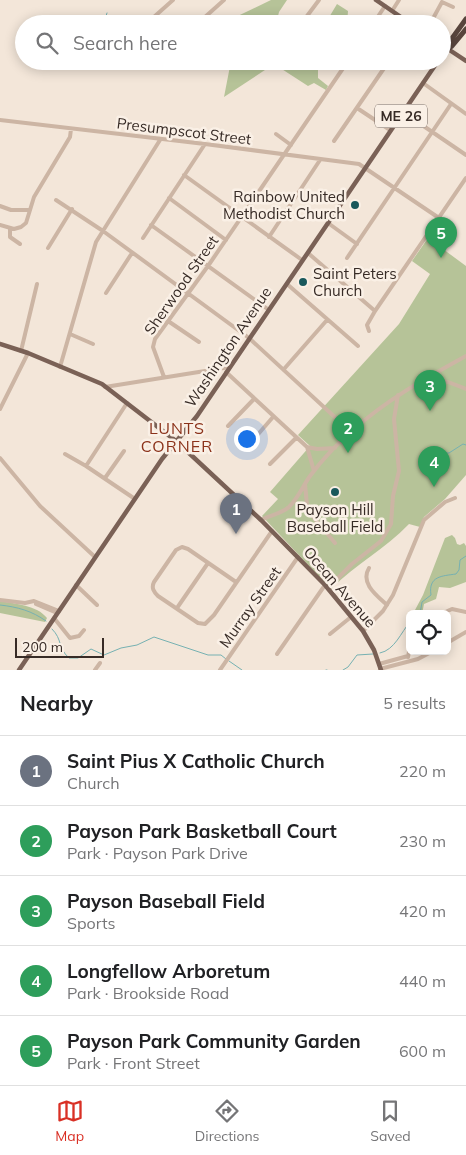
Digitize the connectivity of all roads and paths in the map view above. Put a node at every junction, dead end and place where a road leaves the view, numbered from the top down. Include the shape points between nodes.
1 (173, 0) edge
2 (224, 0) edge
3 (319, 0) edge
4 (376, 0) edge
5 (399, 0) edge
6 (385, 6) junction
7 (453, 7) dead end
8 (392, 11) junction
9 (156, 15) edge
10 (208, 15) edge
11 (308, 15) edge
12 (379, 15) edge
13 (398, 15) edge
14 (435, 15) edge
15 (466, 19) edge
16 (466, 29) edge
17 (451, 40) edge
18 (451, 46) edge
19 (451, 51) edge
20 (466, 62) edge
21 (342, 70) edge
22 (383, 70) edge
23 (432, 70) edge
24 (423, 83) junction
25 (451, 104) junction
26 (357, 108) junction
27 (403, 112) junction
28 (466, 114) edge
29 (0, 120) edge
30 (71, 129) junction
31 (390, 130) junction
32 (432, 132) junction
33 (276, 134) dead end
34 (160, 140) junction
35 (334, 141) dead end
36 (205, 144) junction
37 (291, 144) junction
38 (284, 155) junction
39 (466, 155) edge
40 (320, 160) junction
41 (365, 168) junction
42 (184, 175) junction
43 (466, 178) edge
44 (395, 187) junction
45 (169, 198) junction
46 (56, 200) dead end
47 (0, 206) edge
48 (72, 209) junction
49 (30, 210) junction
50 (242, 216) junction
51 (439, 218) junction
52 (328, 223) junction
53 (0, 225) edge
54 (151, 225) junction
55 (10, 229) junction
56 (102, 231) junction
57 (269, 237) junction
58 (143, 238) dead end
59 (226, 240) junction
60 (20, 244) dead end
61 (356, 244) junction
62 (48, 248) dead end
63 (308, 252) junction
64 (132, 253) junction
65 (347, 258) dead end
66 (302, 260) junction
67 (208, 266) junction
68 (37, 284) dead end
69 (287, 284) junction
70 (106, 293) dead end
71 (188, 293) junction
72 (269, 310) junction
73 (375, 311) junction
74 (168, 320) junction
75 (328, 320) junction
76 (369, 331) dead end
77 (70, 334) junction
78 (250, 338) junction
79 (199, 342) dead end
80 (0, 344) edge
81 (93, 344) dead end
82 (358, 346) dead end
83 (21, 351) junction
84 (28, 353) junction
85 (466, 356) edge
86 (60, 367) junction
87 (230, 367) junction
88 (284, 369) junction
89 (226, 372) junction
90 (164, 377) junction
91 (422, 380) junction
92 (105, 387) junction
93 (466, 389) edge
94 (398, 395) junction
95 (254, 399) junction
96 (127, 403) junction
97 (0, 409) edge
98 (273, 417) junction
99 (228, 426) dead end
100 (351, 432) junction
101 (296, 438) junction
102 (176, 441) junction
103 (248, 446) dead end
104 (307, 447) junction
105 (335, 448) junction
106 (124, 451) dead end
107 (65, 454) dead end
108 (0, 458) edge
109 (270, 464) dead end
110 (86, 466) junction
111 (314, 471) junction
112 (105, 478) junction
113 (305, 484) junction
114 (455, 498) dead end
115 (135, 499) junction
116 (261, 520) junction
117 (272, 531) junction
118 (335, 543) dead end
119 (95, 557) junction
120 (298, 557) junction
121 (208, 564) junction
122 (369, 568) dead end
123 (236, 582) junction
124 (76, 585) junction
125 (326, 587) junction
126 (0, 600) edge
127 (97, 605) dead end
128 (387, 605) junction
129 (177, 608) junction
130 (448, 610) edge
131 (466, 612) edge
132 (57, 614) junction
133 (351, 617) junction
134 (84, 630) dead end
135 (363, 631) junction
136 (466, 632) edge
137 (330, 634) dead end
138 (451, 641) edge
139 (277, 654) dead end
140 (409, 655) edge
141 (419, 655) edge
142 (409, 658) junction
143 (100, 663) dead end
144 (380, 668) edge
145 (19, 670) edge
146 (95, 670) edge
147 (220, 670) edge

1 - 9 street
2 - 10 street
3 - 11 street
4 - 6 main road
5 - 8 street
6 - 8 main road
6 - 12 street
7 - 14 street via 442,2
8 - 13 main road
15 - 17 highway
16 - 18 highway
19 - 20 main road
21 - 37 street, Sherwood Street
22 - 26 street
23 - 24 main road, Washington Avenue / ME 26
24 - 25 street
24 - 27 main road, Washington Avenue / ME 26
25 - 28 street
25 - 32 street
26 - 31 street
26 - 35 street
27 - 31 main road, Washington Avenue / ME 26
27 - 32 street
29 - 30 street, Presumpscot Street
30 - 34 street, Presumpscot Street
30 - 49 street via 70,137 34,197
31 - 41 main road, Washington Avenue / ME 26
32 - 39 street
32 - 44 street
33 - 37 street
34 - 36 street, Presumpscot Street
34 - 56 street
36 - 38 street, Presumpscot Street
36 - 42 street
37 - 38 street, Sherwood Street
38 - 40 street, Presumpscot Street
38 - 50 street, Sherwood Street
40 - 41 street, Presumpscot Street via 359,164
40 - 57 street
41 - 44 street, Presumpscot Street
41 - 52 main road, Washington Avenue / ME 26
42 - 45 street
42 - 50 street
43 - 51 street
44 - 51 street, Presumpscot Street
44 - 61 street
45 - 54 street
45 - 59 street
46 - 48 street
47 - 49 street via 11,210
48 - 56 street
48 - 62 street
49 - 55 street via 26,223
50 - 57 street
50 - 59 street, Sherwood Street
51 - 73 street
52 - 61 street
52 - 63 main road, Washington Avenue / ME 26
53 - 55 street
54 - 58 street
54 - 67 street
55 - 60 street via 10,237
56 - 64 street
56 - 77 street via 94,246
57 - 66 street
59 - 67 street, Sherwood Street
61 - 65 street
63 - 66 main road, Washington Avenue / ME 26
63 - 73 street
64 - 70 street
64 - 71 street
66 - 69 main road, Washington Avenue / ME 26
67 - 71 street, Sherwood Street
67 - 72 street
68 - 83 street
69 - 72 main road, Washington Avenue / ME 26
69 - 75 street
71 - 74 street, Sherwood Street
71 - 78 street
72 - 78 main road, Washington Avenue / ME 26
73 - 76 street
74 - 79 street
74 - 90 street, Sherwood Street via 152,344
75 - 82 street
75 - 88 street
77 - 81 street
77 - 86 street
78 - 87 main road, Washington Avenue / ME 26
78 - 88 street
80 - 83 main road, Ocean Avenue
83 - 84 main road, Ocean Avenue
84 - 86 main road, Ocean Avenue
84 - 97 street
85 - 91 street
86 - 92 main road, Ocean Avenue
87 - 89 main road, Washington Avenue / ME 26
87 - 90 street
88 - 100 street
89 - 95 street
89 - 102 main road, Washington Avenue / ME 26
90 - 92 street
91 - 93 street via 448,382
91 - 94 street
92 - 96 main road, Ocean Avenue
94 - 100 street
94 - 125 street via 394,419 400,471 393,496 391,524 381,542
95 - 98 street
95 - 99 street
96 - 102 main road, Ocean Avenue
96 - 110 street
98 - 101 street
98 - 103 street
100 - 105 street
101 - 104 street
101 - 109 street
102 - 115 main road, Washington Avenue / ME 26
102 - 116 main road, Ocean Avenue
104 - 105 street
104 - 111 street
105 - 111 street
106 - 112 street
107 - 110 street
108 - 119 street via 40,506
110 - 112 street
111 - 113 street
112 - 115 street
113 - 116 street via 287,508
113 - 118 street via 310,513
114 - 128 street via 444,502 424,520
115 - 119 main road, Washington Avenue / ME 26
116 - 117 main road, Ocean Avenue
117 - 120 main road, Ocean Avenue
117 - 123 street
119 - 124 main road, Washington Avenue / ME 26
120 - 125 main road, Ocean Avenue
120 - 147 street, Murray Street
121 - 123 street
121 - 129 street
121 - 129 street via 185,547 176,550 152,586 156,594
122 - 128 street via 365,578 367,583
123 - 129 street via 205,624 198,623
124 - 127 street
124 - 132 main road, Washington Avenue / ME 26
125 - 133 main road, Ocean Avenue
125 - 139 street
126 - 132 street via 42,603
128 - 135 street
130 - 131 street
132 - 134 street via 70,638 79,636
132 - 145 main road, Washington Avenue / ME 26
133 - 135 main road, Ocean Avenue
133 - 137 street
135 - 144 main road, Ocean Avenue
136 - 138 street
140 - 142 street
141 - 142 street
142 - 144 street
143 - 146 street

